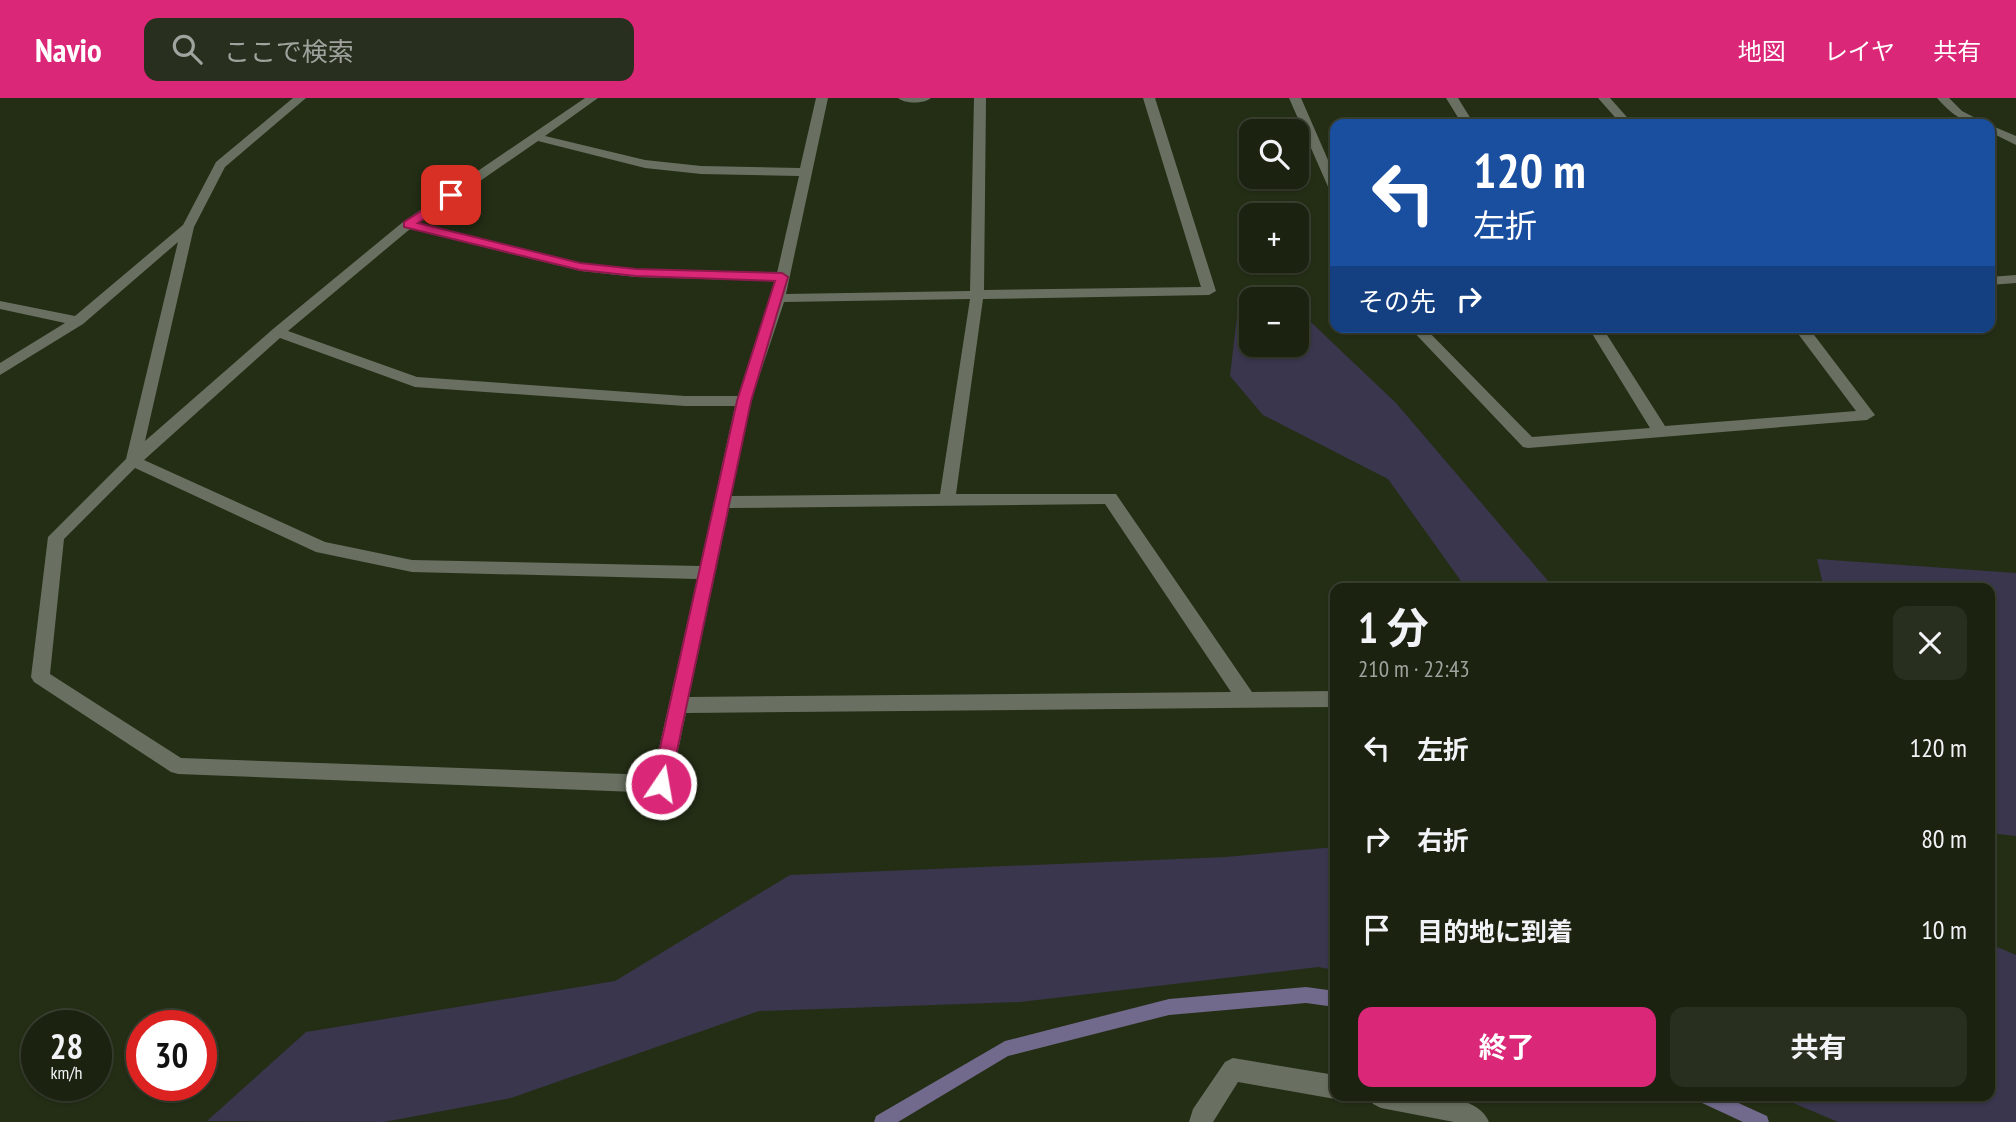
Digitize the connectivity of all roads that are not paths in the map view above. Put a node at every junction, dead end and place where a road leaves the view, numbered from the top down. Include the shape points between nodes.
1 (300, 98) edge
2 (592, 98) edge
3 (822, 98) edge
4 (904, 98) edge
5 (925, 98) edge
6 (980, 98) edge
7 (1149, 98) edge
8 (1295, 98) edge
9 (1452, 98) edge
10 (1604, 98) edge
11 (1944, 98) edge
12 (1465, 119) edge
13 (1623, 119) edge
14 (1971, 119) edge
15 (1995, 130) edge
16 (536, 137) junction
17 (2016, 141) edge
18 (806, 172) junction
19 (1330, 178) edge
20 (408, 225) junction
21 (188, 227) junction
22 (782, 277) junction
23 (2016, 279) edge
24 (1995, 281) edge
25 (977, 295) junction
26 (778, 298) junction
27 (0, 305) edge
28 (78, 321) junction
29 (278, 332) junction
30 (1422, 333) edge
31 (1599, 333) edge
32 (1805, 333) edge
33 (0, 370) edge
34 (744, 401) junction
35 (1660, 431) junction
36 (133, 461) junction
37 (947, 499) junction
38 (722, 502) junction
39 (707, 573) junction
40 (1330, 699) edge
41 (1247, 700) junction
42 (678, 705) junction
43 (1330, 1086) edge
44 (1408, 1101) edge
45 (1201, 1122) edge
46 (1477, 1122) edge

1 - 21 street via 220,165
2 - 16 street
3 - 18 street
4 - 5 street
6 - 25 street
7 - 25 street via 1209,291
8 - 19 street
9 - 12 street
10 - 13 street
11 - 14 street
15 - 17 street
16 - 18 street via 645,164
16 - 20 street
18 - 22 street
20 - 22 street via 580,267
20 - 29 street
21 - 28 street
21 - 36 street
22 - 26 street
23 - 24 street
25 - 26 street
25 - 37 street
26 - 34 street
27 - 28 street
28 - 33 street
29 - 34 street via 415,382
29 - 36 street
30 - 35 street via 1528,443
31 - 35 street
32 - 35 street via 1867,415
34 - 38 street
36 - 39 street via 322,548 412,566
36 - 42 street via 56,537 40,677 178,766 661,784
37 - 38 street
37 - 41 street via 1110,498
38 - 39 street
39 - 42 street
40 - 41 street
41 - 42 street
43 - 45 street via 1233,1070
44 - 46 street via 1456,1110

